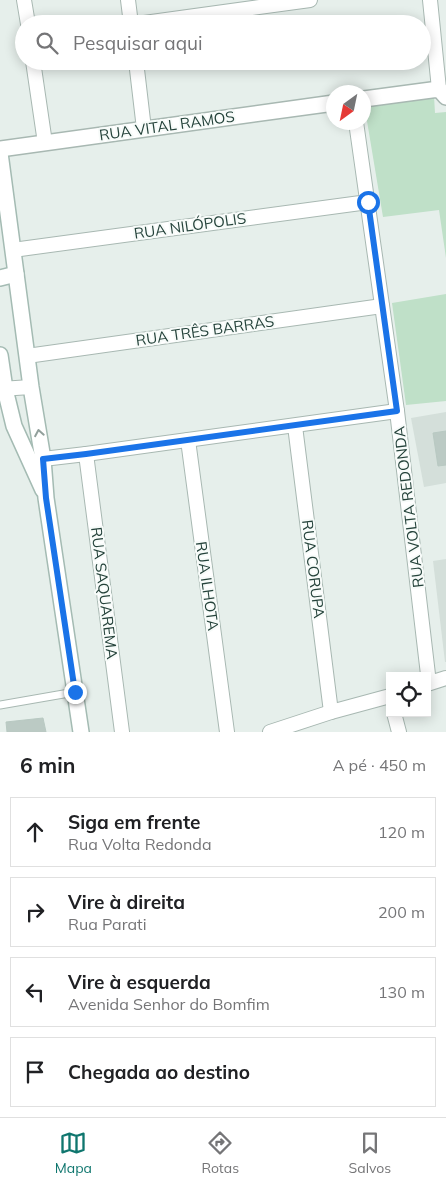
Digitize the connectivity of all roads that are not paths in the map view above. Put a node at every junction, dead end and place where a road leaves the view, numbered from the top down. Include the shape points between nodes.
1 (24, 0) edge
2 (128, 0) edge
3 (310, 0) edge
4 (430, 0) edge
5 (26, 15) edge
6 (130, 15) edge
7 (202, 15) edge
8 (34, 70) edge
9 (137, 70) edge
10 (443, 93) edge
11 (371, 98) edge
12 (326, 104) edge
13 (144, 129) junction
14 (357, 130) edge
15 (45, 143) junction
16 (0, 149) edge
17 (0, 153) edge
18 (368, 202) junction
19 (7, 250) edge
20 (16, 274) junction
21 (0, 278) edge
22 (382, 306) junction
23 (0, 355) edge
24 (27, 356) junction
25 (31, 387) junction
26 (2, 389) edge
27 (397, 411) junction
28 (296, 426) junction
29 (188, 440) junction
30 (86, 454) junction
31 (43, 459) junction
32 (46, 498) junction
33 (427, 672) edge
34 (446, 678) edge
35 (431, 682) edge
36 (75, 692) junction
37 (386, 697) edge
38 (0, 705) edge
39 (331, 712) junction
40 (395, 717) edge
41 (81, 732) edge
42 (122, 732) edge
43 (227, 732) edge
44 (270, 732) edge
45 (400, 732) edge

1 - 5 street
2 - 6 street
3 - 7 street
4 - 10 street
8 - 15 street
9 - 13 street
10 - 11 main road
12 - 13 main road, RUA VITAL RAMOS
13 - 15 main road, RUA VITAL RAMOS
14 - 18 street, RUA VOLTA REDONDA
15 - 16 main road, RUA VITAL RAMOS
17 - 19 main road
18 - 19 street, RUA NILÓPOLIS
18 - 22 street, RUA VOLTA REDONDA
19 - 20 main road
20 - 21 main road
20 - 24 main road
22 - 24 street, RUA TRÊS BARRAS
22 - 27 street, RUA VOLTA REDONDA
23 - 26 main road
24 - 25 main road
25 - 26 street
31 -> 25 main road
26 - 32 main road via 14,426
27 - 28 street
27 - 33 street, RUA VOLTA REDONDA
28 - 29 street
28 - 39 street, RUA CORUPA
29 - 30 street
29 - 43 street, RUA ILHOTA
30 - 31 street
30 - 42 street, RUA SAQUAREMA
31 - 32 main road
32 - 36 main road
34 - 35 street
36 - 38 lane
36 - 41 main road
37 - 39 street
39 - 44 street
40 - 45 street

